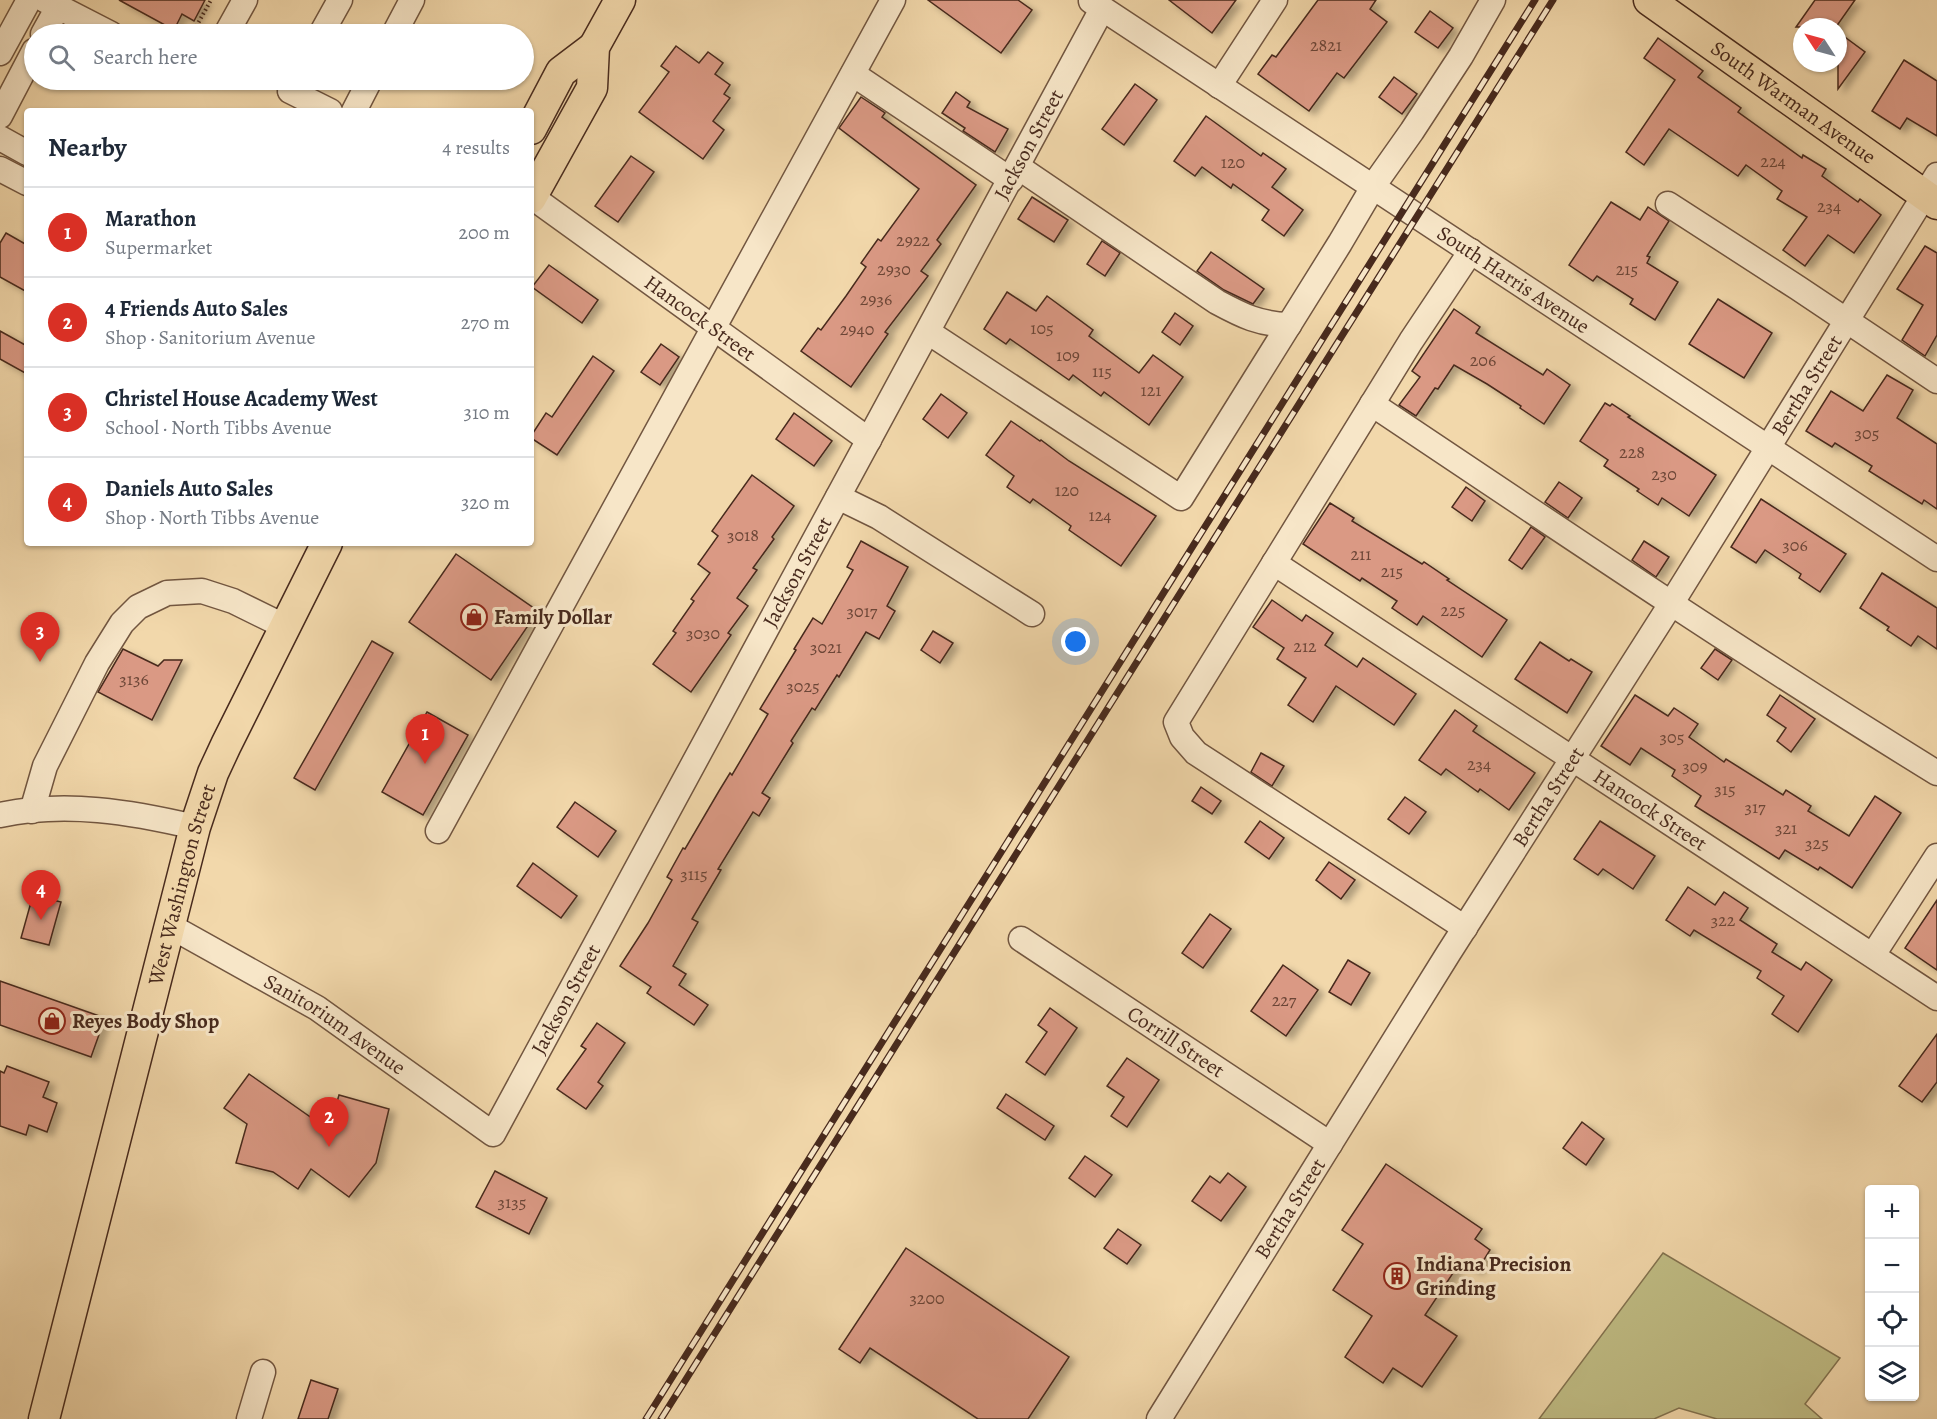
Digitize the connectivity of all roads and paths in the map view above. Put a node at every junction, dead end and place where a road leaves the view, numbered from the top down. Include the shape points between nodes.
1 (29, 0) edge
2 (211, 0) edge
3 (245, 0) edge
4 (340, 0) edge
5 (412, 0) edge
6 (620, 0) edge
7 (892, 0) edge
8 (1275, 0) edge
9 (1493, 0) edge
10 (1649, 0) edge
11 (51, 3) edge
12 (1096, 5) edge
13 (46, 24) edge
14 (92, 24) edge
15 (198, 24) edge
16 (232, 24) edge
17 (327, 24) edge
18 (399, 24) edge
19 (594, 47) junction
20 (0, 53) edge
21 (24, 70) edge
22 (853, 74) junction
23 (1219, 86) junction
24 (365, 90) edge
25 (288, 94) edge
26 (323, 108) edge
27 (356, 108) edge
28 (0, 116) edge
29 (534, 123) edge
30 (0, 138) edge
31 (24, 151) edge
32 (0, 168) edge
33 (1015, 173) junction
34 (24, 181) edge
35 (1373, 187) junction
36 (534, 192) edge
37 (1933, 192) edge
38 (534, 199) edge
39 (1668, 204) dead end
40 (1471, 251) junction
41 (1847, 320) junction
42 (1289, 326) junction
43 (714, 328) junction
44 (928, 332) junction
45 (1937, 381) edge
46 (1372, 404) junction
47 (869, 440) junction
48 (1767, 447) junction
49 (838, 497) junction
50 (326, 546) edge
51 (1937, 559) edge
52 (1274, 563) junction
53 (1671, 604) junction
54 (1032, 614) dead end
55 (286, 627) junction
56 (1573, 758) junction
57 (1937, 773) edge
58 (32, 811) junction
59 (0, 815) edge
60 (195, 827) junction
61 (438, 831) dead end
62 (1937, 856) edge
63 (170, 926) junction
64 (1465, 928) junction
65 (1021, 939) dead end
66 (1873, 955) junction
67 (1937, 998) edge
68 (493, 1134) joint
69 (1330, 1144) junction
70 (263, 1372) dead end
71 (44, 1419) edge
72 (249, 1419) edge
73 (1159, 1419) edge

1 - 20 street
2 - 15 path
3 - 16 street
4 - 17 street
5 - 18 street
6 - 19 main road
7 - 22 street
8 - 23 street
9 - 35 street via 1455,65
10 - 37 main road, South Warman Avenue
11 - 13 street
11 - 14 street
12 - 23 street, South Harris Avenue
12 - 33 street, Jackson Street
19 - 29 main road via 561,72
19 - 36 main road via 592,88
21 - 28 street
22 - 33 street
22 - 43 street
23 - 35 street, South Harris Avenue
24 - 27 street
25 - 26 street
30 - 31 street
32 - 34 street
33 - 42 street via 1217,302 1248,319
33 - 44 street, Jackson Street
35 - 40 street, South Harris Avenue
35 - 42 street
37 - 41 street, Bertha Street
38 - 43 street, Hancock Street
39 - 41 street
40 - 46 street
40 - 48 street, South Harris Avenue
41 - 45 street
41 - 48 street, Bertha Street
42 - 44 street via 1181,498
43 - 47 street, Hancock Street
43 - 61 street
44 - 47 street, Jackson Street
46 - 52 street
46 - 53 street
47 - 49 street, Jackson Street
48 - 51 street, South Harris Avenue
48 - 53 street, Bertha Street
49 - 54 street via 879,517
49 - 68 street, Jackson Street
50 - 55 main road, West Washington Street
52 - 56 street, Hancock Street
52 - 64 street via 1176,722 1182,737 1196,753
53 - 56 street, Bertha Street
53 - 57 street
55 - 58 street via 233,601 202,591 167,593 138,607 122,623 97,663 45,766
55 - 60 main road, West Washington Street via 226,744
56 - 64 street, Bertha Street
56 - 66 street, Hancock Street
58 - 59 street
58 - 60 street via 103,809
60 - 63 main road, West Washington Street
62 - 66 street
63 - 68 street, Sanitorium Avenue via 317,1008
63 - 71 main road, West Washington Street
64 - 69 street, Bertha Street
65 - 69 street, Corrill Street
66 - 67 street, Hancock Street
69 - 73 street, Bertha Street
70 - 72 street

